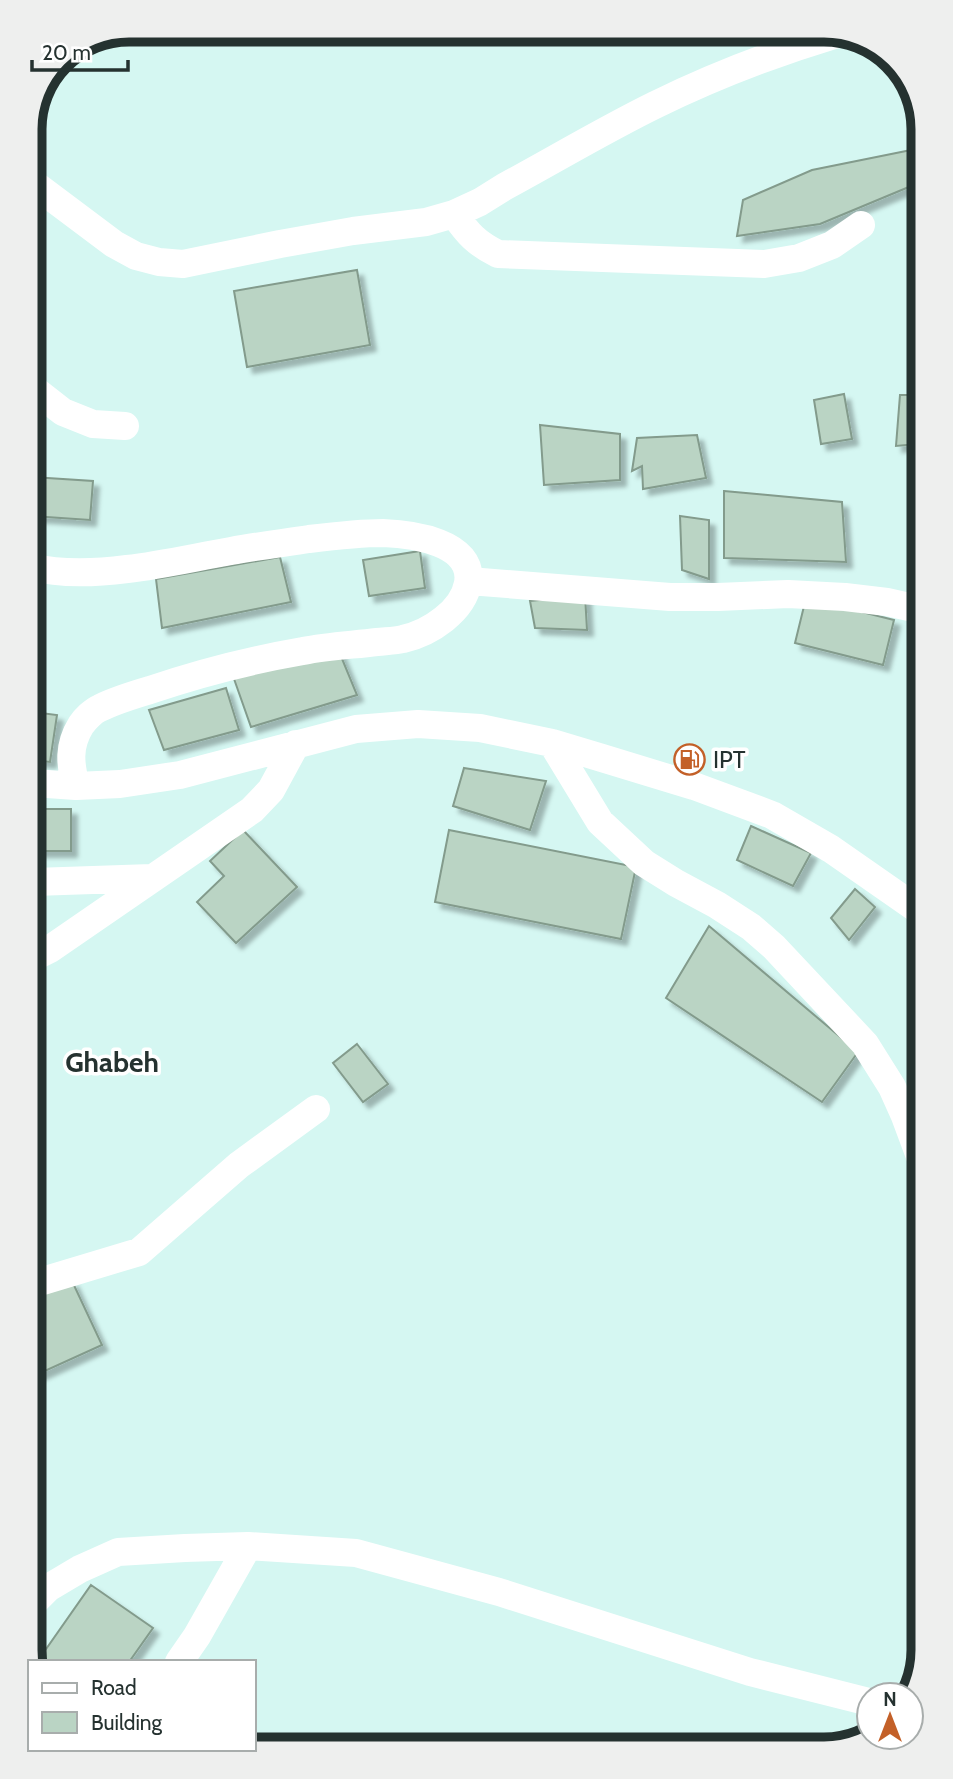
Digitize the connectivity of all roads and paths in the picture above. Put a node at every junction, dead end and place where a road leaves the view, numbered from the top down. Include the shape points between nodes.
1 (809, 42) edge
2 (42, 190) edge
3 (454, 214) junction
4 (862, 225) dead end
5 (42, 395) edge
6 (125, 426) dead end
7 (42, 570) edge
8 (469, 581) junction
9 (911, 608) edge
10 (552, 743) junction
11 (296, 744) junction
12 (42, 784) edge
13 (76, 786) junction
14 (152, 878) junction
15 (42, 882) edge
16 (911, 905) edge
17 (42, 953) edge
18 (316, 1109) dead end
19 (911, 1132) edge
20 (42, 1281) edge
21 (248, 1546) junction
22 (42, 1594) edge
23 (180, 1660) edge
24 (855, 1698) edge

1 - 3 street via 654,105
2 - 3 street via 136,256 183,264
3 - 4 street via 480,245 498,254 764,264 821,250
5 - 6 street via 64,412 93,424
7 - 8 street via 85,573 127,569 279,543 384,533 442,543 458,553
8 - 9 street via 670,597 845,597
8 - 13 street via 462,600 446,618 404,639 305,650 242,663 97,709 72,743
10 - 11 street via 480,728 418,724 356,729
10 - 16 street via 772,815
10 - 19 street via 600,822 644,863 751,927 865,1044 892,1087
11 - 13 street via 180,775
11 - 14 street via 271,790 251,810
12 - 13 street
14 - 15 street
14 - 17 street
18 - 20 street via 239,1165 139,1252
21 - 22 street via 118,1552 80,1569
21 - 23 street
21 - 24 street via 356,1553 499,1592 750,1672

